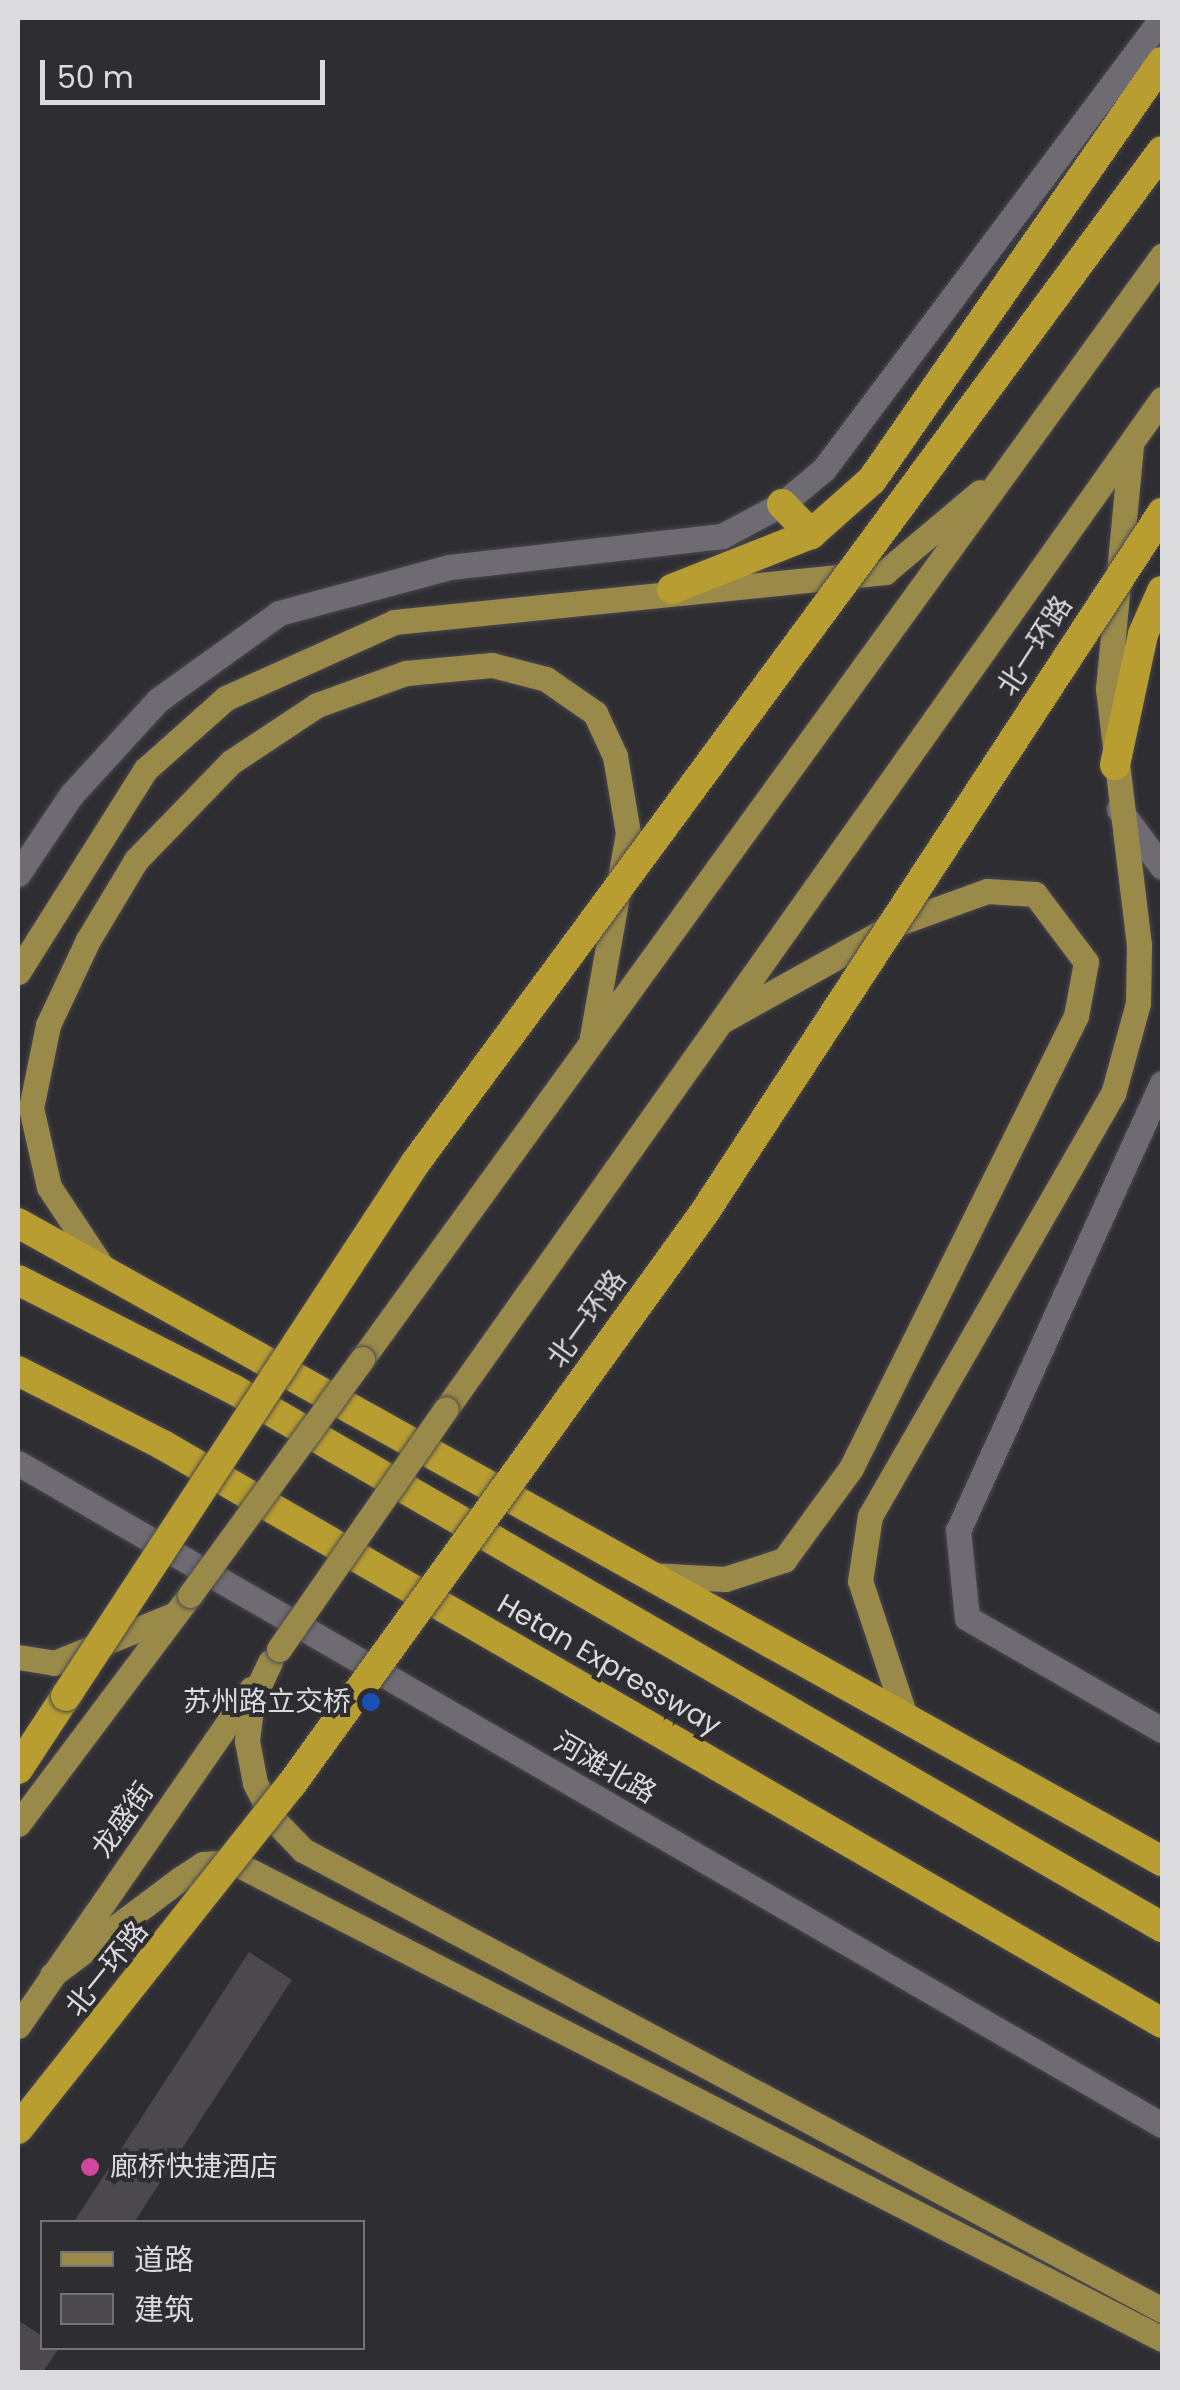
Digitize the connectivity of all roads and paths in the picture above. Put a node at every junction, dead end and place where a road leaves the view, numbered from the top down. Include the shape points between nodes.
1 (1162, 18) edge
2 (1162, 62) edge
3 (1162, 151) edge
4 (1162, 256) edge
5 (1162, 399) edge
6 (1131, 444) junction
7 (1027, 448) junction
8 (782, 504) junction
9 (1162, 513) edge
10 (811, 534) junction
11 (672, 590) junction
12 (1162, 591) edge
13 (1115, 765) junction
14 (1119, 809) junction
15 (1162, 867) edge
16 (18, 874) edge
17 (18, 972) edge
18 (722, 1021) junction
19 (591, 1045) junction
20 (1162, 1083) edge
21 (18, 1223) edge
22 (106, 1272) junction
23 (18, 1280) edge
24 (18, 1371) edge
25 (18, 1464) edge
26 (646, 1575) junction
27 (183, 1604) junction
28 (274, 1655) junction
29 (18, 1657) edge
30 (906, 1719) junction
31 (1162, 1730) edge
32 (18, 1768) edge
33 (18, 1824) edge
34 (1162, 1861) edge
35 (1162, 1926) edge
36 (52, 1975) junction
37 (1162, 2023) edge
38 (18, 2026) edge
39 (1162, 2125) edge
40 (18, 2129) edge
41 (1162, 2310) edge
42 (1162, 2340) edge

1 - 8 street via 824,469
2 - 10 highway via 872,480
3 - 32 highway, bridge via 416,1162
4 - 7 main road
5 - 6 main road
6 - 13 main road via 1108,689
6 - 18 main road
7 - 11 main road via 933,538 885,572
7 - 19 main road
8 - 10 highway
8 - 16 street via 722,536 450,567 279,612 158,700 70,795
9 - 40 highway, 北一环路, bridge via 704,1213 291,1784
10 - 11 highway
11 - 17 main road via 394,622 226,698 146,769
12 - 13 highway via 1143,634
13 - 14 main road
14 - 15 street
14 - 30 main road via 1138,984 1113,1094 870,1516 860,1580
18 - 26 main road via 896,924 988,891 1035,894 1086,962 1068,1032 851,1468 784,1560 725,1579
18 - 28 main road, bridge
19 - 22 main road via 628,833 615,756 595,713 546,679 492,664 406,673 316,705 231,762 136,860 48,1025 31,1108 50,1187
19 - 27 main road, bridge
20 - 31 street via 958,1530 967,1618
21 - 22 highway
22 - 26 highway
23 - 35 highway, Hetan Expressway via 233,1389
24 - 37 highway, Hetan Expressway via 163,1444
25 - 39 street, 河滩北路
26 - 30 highway
27 - 29 main road via 54,1663
27 - 33 main road
28 - 36 main road, 龙盛街
28 - 41 main road via 252,1700 250,1755 274,1820 303,1850
30 - 34 highway
36 - 38 main road, 龙盛街
36 - 42 main road via 204,1864 233,1862

